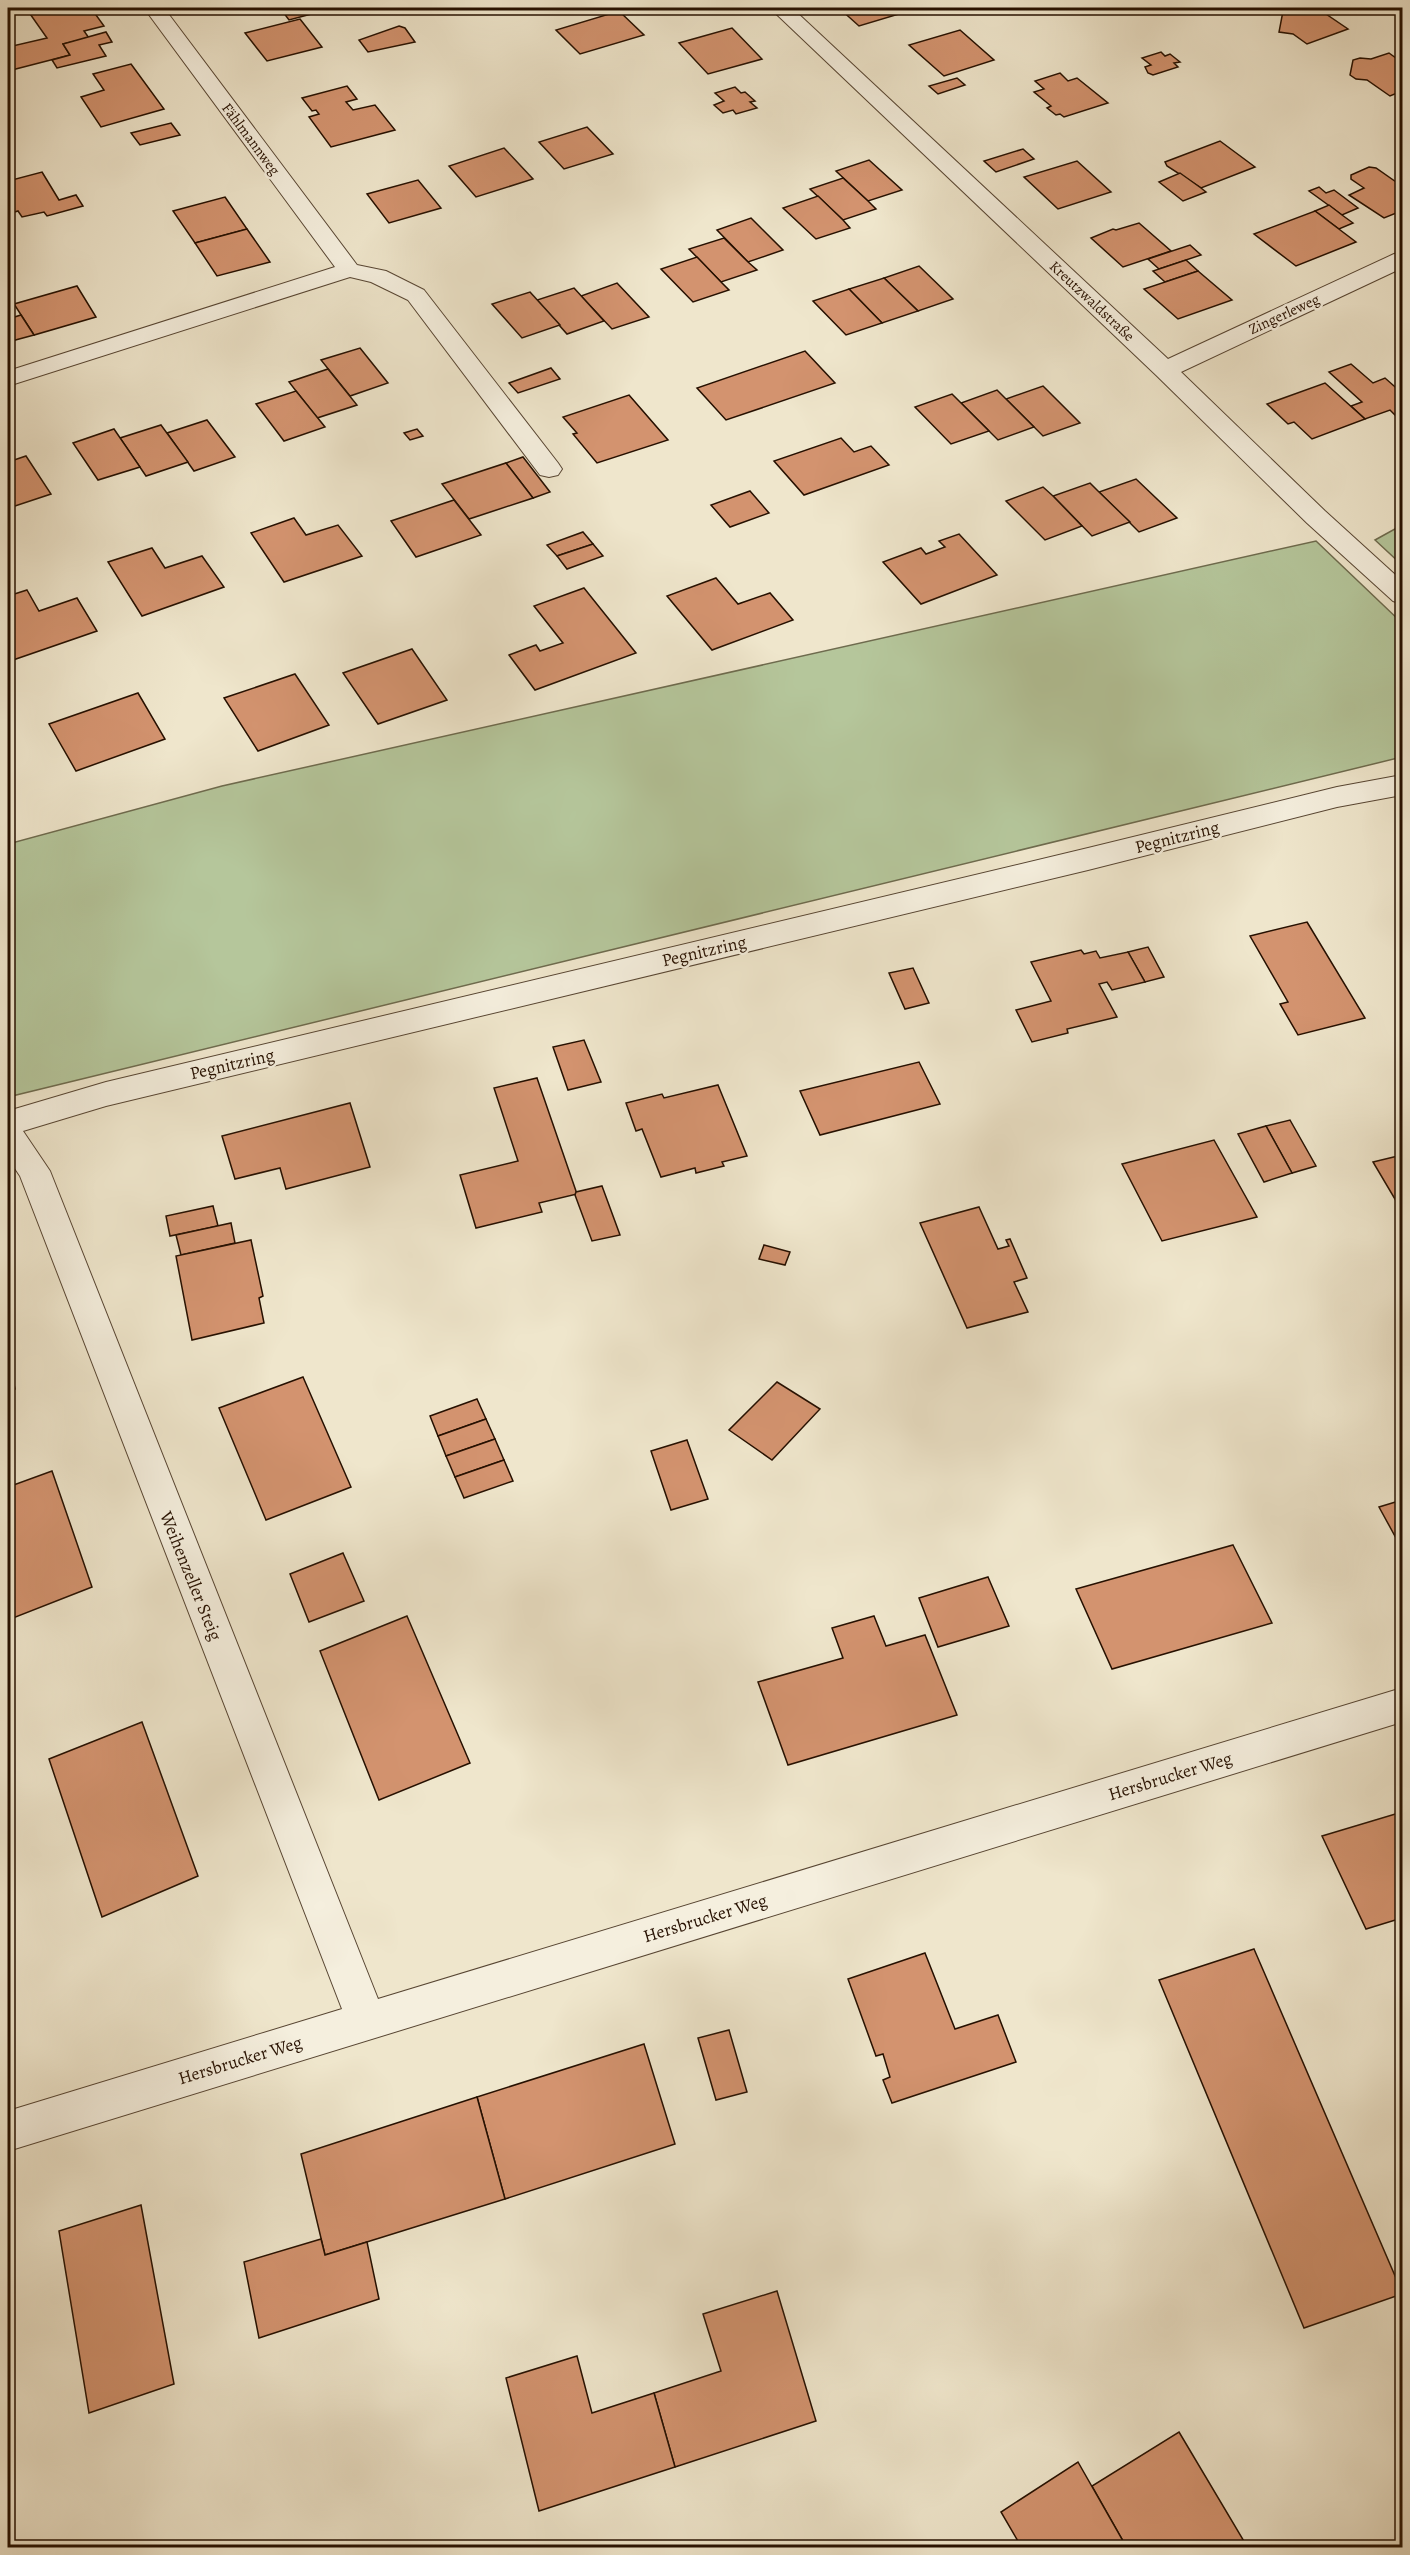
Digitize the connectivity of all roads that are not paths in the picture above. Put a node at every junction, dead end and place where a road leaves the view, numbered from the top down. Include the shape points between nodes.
1 (154, 8) edge
2 (780, 8) edge
3 (1402, 259) edge
4 (349, 270) junction
5 (1165, 370) junction
6 (8, 379) edge
7 (549, 469) dead end
8 (1402, 595) edge
9 (1402, 785) edge
10 (8, 1124) edge
11 (8, 1134) edge
12 (1402, 1705) edge
13 (367, 2022) junction
14 (8, 2132) edge

1 - 4 street, Fählmannweg
2 - 5 street, Kreutzwaldstraße
3 - 5 street, Zingerleweg
4 - 6 street
4 - 7 street via 378,276 416,295
5 - 8 street, Kreutzwaldstraße
9 - 10 street, Pegnitzring via 1336,797 106,1094
11 - 13 street, Weihenzeller Steig via 34,1171
12 - 13 street, Hersbrucker Weg
13 - 14 street, Hersbrucker Weg

